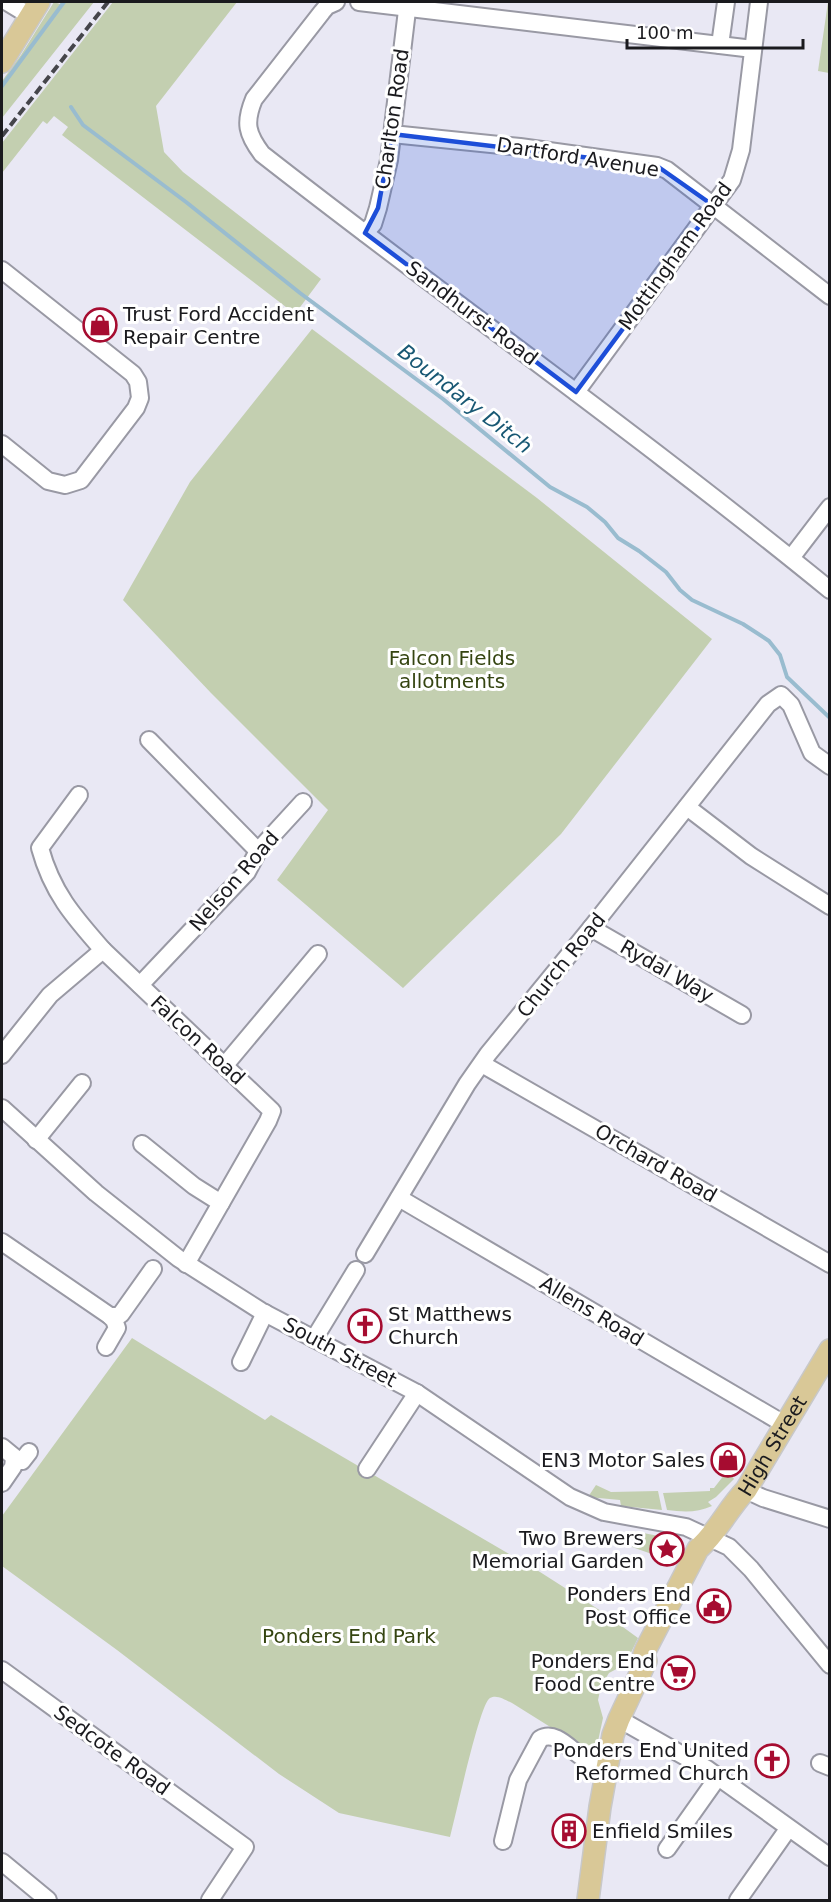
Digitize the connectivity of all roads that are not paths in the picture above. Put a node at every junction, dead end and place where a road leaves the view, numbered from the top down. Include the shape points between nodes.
1 (7, 2) edge
2 (336, 2) edge
3 (359, 2) edge
4 (726, 2) edge
5 (759, 2) edge
6 (407, 5) edge
7 (34, 9) edge
8 (720, 45) junction
9 (753, 49) junction
10 (2, 62) edge
11 (392, 134) junction
12 (714, 206) junction
13 (365, 234) junction
14 (2, 270) edge
15 (830, 296) edge
16 (576, 392) junction
17 (2, 444) edge
18 (830, 507) edge
19 (791, 558) junction
20 (830, 590) edge
21 (149, 740) dead end
22 (830, 766) edge
23 (79, 795) dead end
24 (303, 802) dead end
25 (687, 807) junction
26 (258, 851) junction
27 (830, 906) edge
28 (591, 928) junction
29 (103, 950) junction
30 (318, 954) dead end
31 (140, 986) junction
32 (742, 1015) dead end
33 (2, 1055) edge
34 (482, 1064) junction
35 (225, 1065) junction
36 (76, 1087) dead end
37 (2, 1108) edge
38 (36, 1140) junction
39 (150, 1146) dead end
40 (399, 1198) junction
41 (220, 1203) junction
42 (2, 1242) edge
43 (366, 1254) dead end
44 (186, 1264) junction
45 (830, 1264) edge
46 (153, 1269) dead end
47 (356, 1270) dead end
48 (265, 1313) junction
49 (110, 1316) junction
50 (314, 1339) junction
51 (106, 1347) dead end
52 (830, 1350) edge
53 (240, 1362) dead end
54 (822, 1376) edge
55 (417, 1393) junction
56 (784, 1424) junction
57 (2, 1447) edge
58 (367, 1469) dead end
59 (2, 1483) edge
60 (746, 1490) junction
61 (830, 1519) edge
62 (710, 1539) junction
63 (830, 1665) edge
64 (2, 1670) edge
65 (618, 1719) junction
66 (607, 1767) junction
67 (718, 1777) junction
68 (788, 1829) junction
69 (503, 1841) dead end
70 (667, 1849) dead end
71 (830, 1857) edge
72 (2, 1862) edge
73 (48, 1900) edge
74 (210, 1900) edge
75 (588, 1900) edge
76 (738, 1900) edge

1 - 7 street
2 - 13 street, Sandhurst Road via 327,6 254,99 248,128 262,154
3 - 6 street
4 - 8 street
5 - 9 street, Mottingham Road
6 - 8 street
6 - 11 street, Charlton Road
7 - 10 main road
8 - 9 street
9 - 12 street, Mottingham Road via 737,167
11 - 12 street, Dartford Avenue via 657,166
11 - 13 street, Charlton Road via 378,208
12 - 15 street, Dartford Avenue
12 - 16 street, Mottingham Road
13 - 16 street, Sandhurst Road
14 - 17 street via 133,374 140,398 131,416 81,480 65,485 48,481
16 - 19 street, Sandhurst Road
18 - 19 street
19 - 20 street, Sandhurst Road
21 - 26 street
22 - 25 street, Church Road via 813,753 791,705 781,695 768,704
23 - 29 street, Falcon Road via 40,848 47,874 67,907
24 - 26 street, Nelson Road
25 - 27 street via 751,856
25 - 28 street, Church Road
26 - 31 street, Nelson Road via 247,872
28 - 32 street, Rydal Way
28 - 34 street, Church Road
29 - 31 street, Falcon Road
29 - 33 street via 50,995
30 - 35 street
31 - 35 street, Falcon Road
34 - 40 street, Church Road
34 - 45 street, Orchard Road
35 - 41 street, Falcon Road via 272,1111
36 - 38 street
37 - 38 street, South Street
38 - 44 street, South Street
39 - 41 street via 194,1186
40 - 43 street, Church Road
40 - 56 street, Allens Road
41 - 44 street, Falcon Road
42 - 49 street
44 - 48 street, South Street
46 - 49 street via 121,1314
47 - 50 street
48 - 50 street, South Street
48 - 53 street
49 - 51 street via 117,1328
50 - 55 street, South Street
52 - 54 main road, High Street
54 - 56 main road, High Street
55 - 58 street
55 - 62 street, South Street via 588,1506 681,1526
56 - 60 main road, High Street
57 - 59 street via 22,1456
60 - 61 street
60 - 62 main road, High Street
62 - 63 street, South Street via 729,1547
62 - 65 main road, High Street via 698,1549 646,1649 646,1661
64 - 74 street, Sedcote Road via 245,1847
65 - 66 main road, High Street
65 - 67 street
66 - 69 street via 582,1758 553,1737 540,1739 519,1780
66 - 75 main road, High Street
67 - 68 street
67 - 70 street
68 - 71 street
68 - 76 street
72 - 73 street

